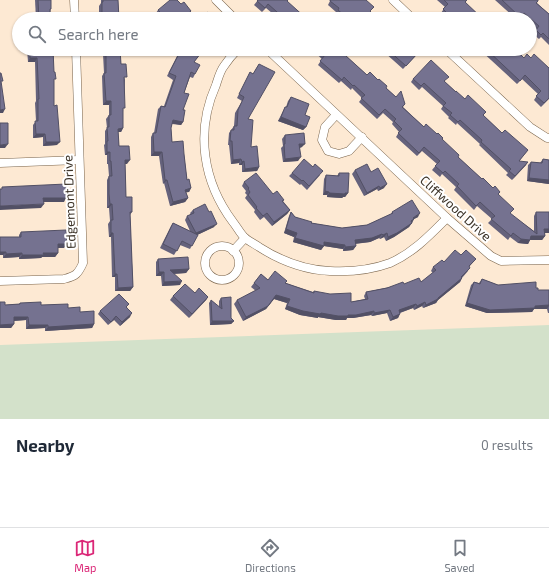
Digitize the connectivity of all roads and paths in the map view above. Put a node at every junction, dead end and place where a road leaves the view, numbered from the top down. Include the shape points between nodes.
1 (74, 0) edge
2 (216, 0) edge
3 (393, 0) edge
4 (75, 12) edge
5 (228, 12) edge
6 (406, 12) edge
7 (76, 56) edge
8 (232, 56) edge
9 (274, 56) edge
10 (454, 56) edge
11 (336, 115) junction
12 (362, 137) junction
13 (549, 138) edge
14 (80, 160) junction
15 (0, 163) edge
16 (447, 218) junction
17 (245, 238) junction
18 (233, 251) junction
19 (549, 260) edge
20 (0, 281) edge

1 - 4 street
2 - 5 street
3 - 6 street
7 - 14 street, Edgemont Drive
8 - 17 street via 224,66 211,95 205,122 204,152 212,184 225,211
9 - 11 street, Cliffwood Drive
10 - 13 street via 530,126
11 - 12 street, Cliffwood Drive
11 - 12 street via 325,127 322,140 328,151 339,154 349,151
12 - 16 street, Cliffwood Drive
14 - 15 street
14 - 20 street, Edgemont Drive via 83,263 79,272 64,279
16 - 17 street via 427,239 390,263 344,272 303,268 268,253
16 - 19 street, Cliffwood Drive via 501,262
17 - 18 street
18 - 18 street via 218,246 209,252 205,266 210,276 221,280 236,272 238,261

